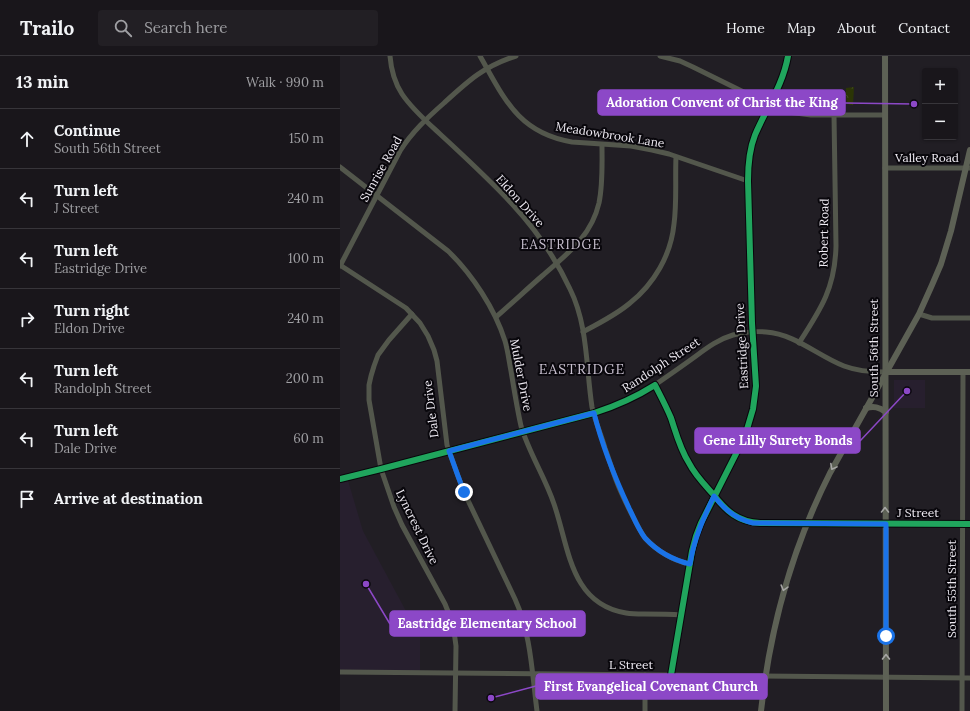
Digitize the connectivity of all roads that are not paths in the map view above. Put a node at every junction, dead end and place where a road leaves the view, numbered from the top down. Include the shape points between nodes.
1 (390, 56) edge
2 (480, 56) edge
3 (516, 56) edge
4 (660, 56) edge
5 (788, 56) edge
6 (885, 56) edge
7 (487, 68) junction
8 (770, 105) junction
9 (834, 115) junction
10 (885, 115) junction
11 (425, 120) junction
12 (602, 144) junction
13 (970, 150) edge
14 (676, 156) junction
15 (340, 167) edge
16 (885, 168) junction
17 (968, 168) edge
18 (748, 181) junction
19 (377, 196) junction
20 (556, 264) junction
21 (340, 265) edge
22 (412, 314) junction
23 (919, 314) junction
24 (496, 317) junction
25 (970, 318) edge
26 (583, 332) junction
27 (753, 332) junction
28 (800, 343) junction
29 (886, 372) junction
30 (963, 372) junction
31 (970, 372) edge
32 (655, 384) junction
33 (866, 408) junction
34 (886, 412) junction
35 (594, 413) junction
36 (523, 432) junction
37 (449, 451) junction
38 (381, 469) junction
39 (340, 479) edge
40 (714, 496) junction
41 (806, 524) junction
42 (886, 524) junction
43 (962, 524) junction
44 (970, 524) edge
45 (690, 564) junction
46 (681, 615) junction
47 (340, 672) edge
48 (456, 673) junction
49 (532, 674) junction
50 (645, 675) junction
51 (671, 675) junction
52 (765, 676) junction
53 (886, 677) junction
54 (962, 678) junction
55 (970, 678) edge
56 (455, 711) edge
57 (537, 711) edge
58 (645, 711) edge
59 (761, 711) edge
60 (886, 711) edge
61 (962, 711) edge

1 - 11 street, Eldon Drive via 393,74 401,91
2 - 7 street, Meadowbrook Lane
3 - 7 street, Sunrise Road
4 - 8 street via 693,67
5 - 8 street, Eastridge Drive via 781,81
6 - 10 main road, South 56th Street
7 - 11 street, Sunrise Road via 466,83
7 - 12 street, Meadowbrook Lane via 509,105 532,127 562,140
8 - 9 street via 788,112
8 - 18 street, Eastridge Drive via 753,141 748,163
9 - 10 street
9 - 28 street, Robert Road via 835,265 823,304
10 - 16 main road, South 56th Street
11 - 19 street, Sunrise Road via 404,145
11 - 20 street, Eldon Drive via 513,205 539,237
12 - 14 street, Meadowbrook Lane via 641,148
12 - 20 street via 601,191 596,213 581,240
13 - 17 main road
14 - 18 street, Meadowbrook Lane
14 - 26 street via 674,226 669,249 661,266 635,300
15 - 19 street, Mulder Drive
16 - 17 street, Valley Road
16 - 29 main road, South 56th Street
17 - 23 main road via 946,248
18 - 27 street, Eastridge Drive
19 - 21 street, Sunrise Road
19 - 24 street, Mulder Drive via 453,256 473,280
20 - 24 street
20 - 26 street, Eldon Drive via 576,301
21 - 22 street, Dale Drive via 398,302
22 - 37 street, Dale Drive via 426,331 434,350
22 - 38 street, Lyncrest Drive via 384,346 371,376 369,405
23 - 25 street via 932,318
23 - 29 main road
24 - 36 street, Mulder Drive via 507,348
26 - 35 street, Eldon Drive
27 - 28 street, Randolph Street via 775,333
27 - 32 street, Randolph Street via 735,334 716,342
27 - 40 street, Eastridge Drive via 756,380 753,410 745,436
28 - 29 street, Randolph Street via 845,366
29 - 30 main road, Randolph Street
29 - 33 main road
29 - 34 main road, South 56th Street
30 - 31 main road, Randolph Street
30 - 43 street, South 55th Street
32 - 35 street, Randolph Street via 622,403
32 - 40 street, J Street via 682,450 699,479
33 - 34 main road via 878,407
33 -> 41 main road via 830,473
42 -> 34 main road, South 56th Street
35 - 36 street, Randolph Street
35 - 45 street, Eldon Drive via 616,479 639,529 661,552
36 - 37 street, Randolph Street
36 - 46 street, Mulder Drive via 551,494 574,572 583,588 597,602 620,612
37 - 38 street, Randolph Street
37 - 49 street, Dale Drive via 464,492 521,611
38 - 39 street, Randolph Street
38 - 48 street, Lyncrest Drive via 402,525 451,619 456,640
40 - 41 street, J Street via 728,511 746,521
40 - 45 street, Eastridge Drive via 696,536
41 - 42 street, J Street
41 -> 52 main road via 790,567
42 - 43 street, J Street
53 -> 42 main road, South 56th Street
43 - 44 street, J Street
43 - 54 street, South 55th Street
45 - 46 street, Eastridge Drive
46 - 51 street, Eastridge Drive
47 - 48 street, L Street
48 - 49 street, L Street
48 - 56 street, Lyncrest Drive
49 - 50 street, L Street
49 - 57 street, Dale Drive
50 - 51 street, L Street
50 - 58 street
51 - 52 street, L Street
52 - 53 street, L Street
52 - 59 main road
53 - 54 street, L Street
53 - 60 main road, South 56th Street
54 - 55 street, L Street
54 - 61 street, South 55th Street

